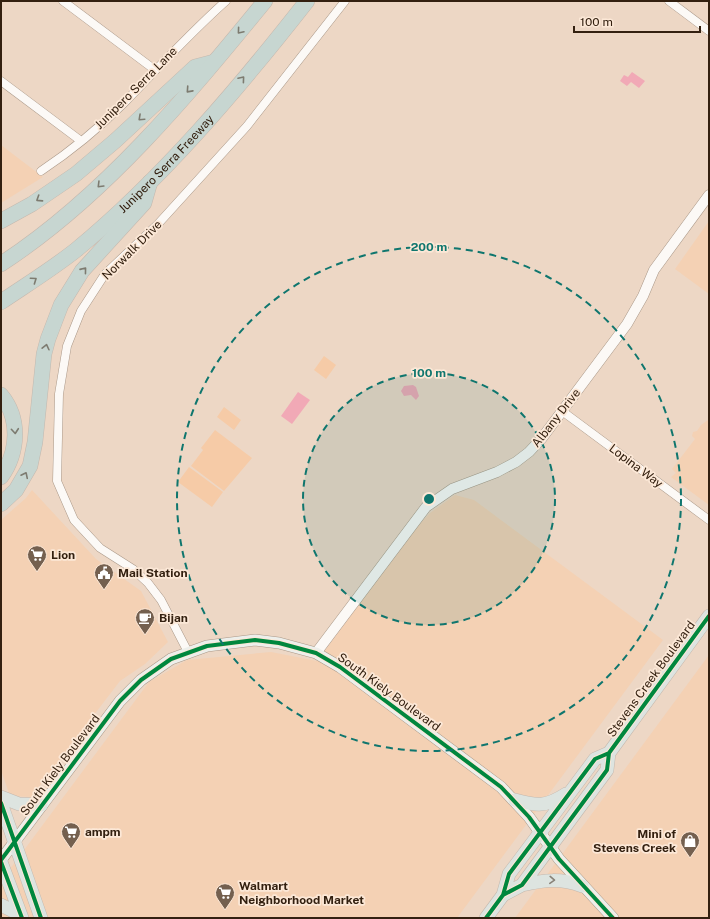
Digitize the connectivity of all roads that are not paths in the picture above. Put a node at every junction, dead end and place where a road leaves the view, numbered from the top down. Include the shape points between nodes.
1 (63, 1) edge
2 (265, 1) edge
3 (307, 1) edge
4 (345, 1) edge
5 (669, 1) edge
6 (221, 3) edge
7 (709, 31) edge
8 (215, 61) junction
9 (155, 70) junction
10 (1, 81) edge
11 (81, 141) junction
12 (41, 171) dead end
13 (150, 181) junction
14 (709, 195) edge
15 (1, 221) edge
16 (1, 264) edge
17 (1, 302) edge
18 (1, 395) edge
19 (562, 411) junction
20 (1, 477) edge
21 (1, 504) edge
22 (709, 520) edge
23 (709, 616) edge
24 (188, 652) junction
25 (316, 653) junction
26 (609, 753) junction
27 (571, 791) junction
28 (1, 797) edge
29 (515, 800) junction
30 (1, 803) edge
31 (41, 805) junction
32 (540, 832) junction
33 (14, 843) junction
34 (550, 846) junction
35 (1, 861) edge
36 (522, 885) junction
37 (582, 886) junction
38 (503, 895) junction
39 (1, 905) edge
40 (22, 917) edge
41 (41, 918) edge
42 (486, 918) edge
43 (613, 918) edge

1 - 9 street
2 -> 8 highway
13 -> 3 highway, Junipero Serra Freeway via 226,98
4 - 24 street, Norwalk Drive via 248,126 158,224 105,274 81,311 67,346 59,394 58,481 74,520 100,548 133,569 148,583 161,600
5 - 7 street
6 - 9 street, Junipero Serra Lane
8 -> 15 highway via 194,68 76,174 32,204
8 -> 16 highway via 97,188 55,224
9 - 11 street, Junipero Serra Lane via 124,103
10 - 11 street
11 - 12 street, Junipero Serra Lane
17 -> 13 highway, Junipero Serra Freeway via 75,250
21 -> 13 highway via 16,490 30,466 44,354 61,306 82,271 144,202
14 - 19 street, Albany Drive via 654,270 627,324
18 -> 20 highway via 12,416 15,437 11,460
19 - 22 street, Lopina Way
19 - 25 street, Albany Drive via 542,438 516,462 497,472 450,489 426,507
23 - 26 main road, Stevens Creek Boulevard
24 - 25 main road, South Kiely Boulevard via 207,646 255,640 279,643
24 - 31 main road, South Kiely Boulevard via 171,659 129,691
25 - 29 main road, South Kiely Boulevard via 354,677
26 - 27 main road, Stevens Creek Boulevard via 595,759
26 - 34 main road, Stevens Creek Boulevard via 607,770
27 - 29 main road via 544,805
27 - 32 main road, Stevens Creek Boulevard
28 - 31 main road via 19,804
29 - 32 main road, South Kiely Boulevard
30 - 33 main road
31 - 33 main road, South Kiely Boulevard
32 - 34 main road, South Kiely Boulevard
32 - 38 main road, Stevens Creek Boulevard via 509,874
33 - 35 main road, South Kiely Boulevard
33 - 41 main road
34 - 36 main road, Stevens Creek Boulevard
34 - 37 main road, South Kiely Boulevard
35 - 40 main road
36 -> 37 main road via 545,880 567,880
36 - 38 main road, Stevens Creek Boulevard
37 - 43 main road, South Kiely Boulevard
38 - 42 main road, Stevens Creek Boulevard
39 - 40 main road

